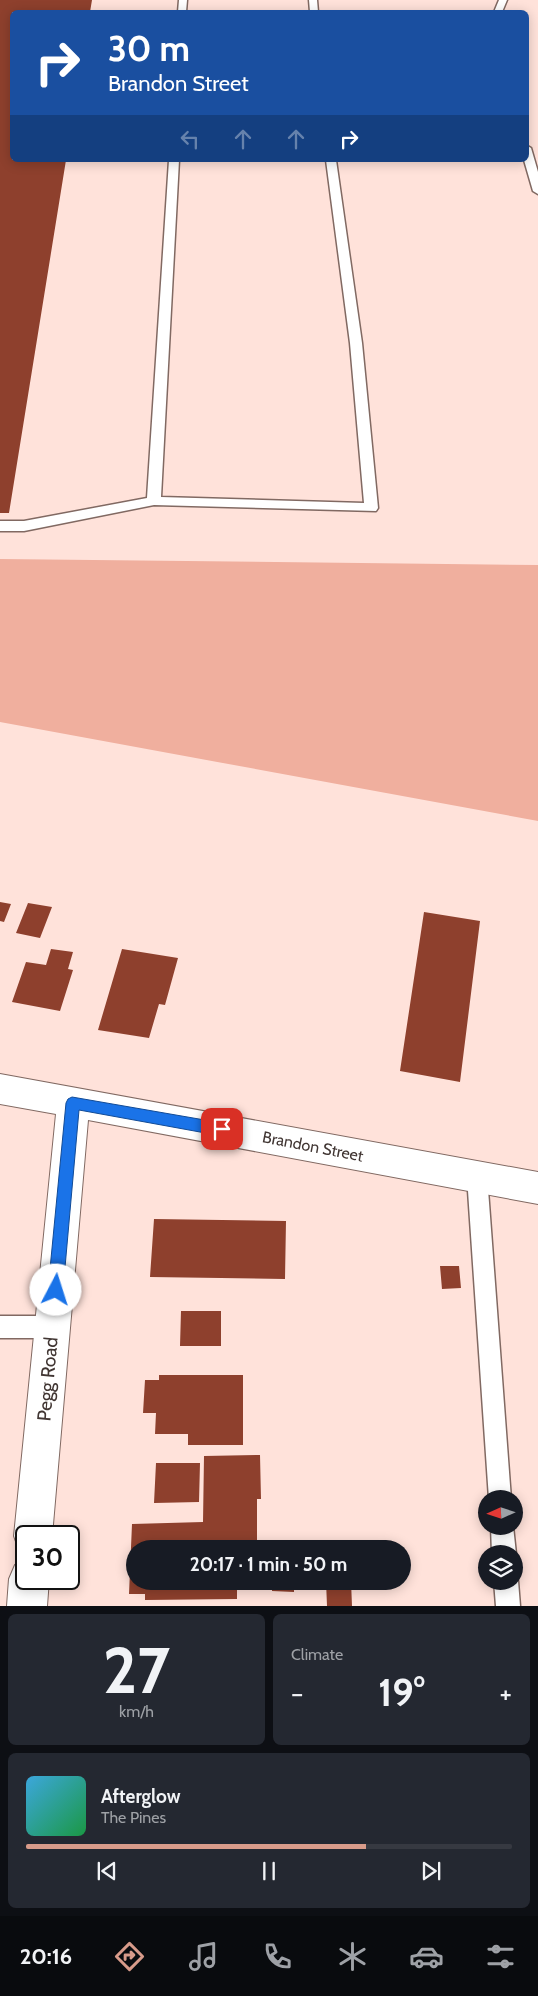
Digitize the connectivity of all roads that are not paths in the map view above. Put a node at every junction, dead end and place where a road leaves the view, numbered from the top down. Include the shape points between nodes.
1 (174, 162) edge
2 (331, 162) edge
3 (534, 166) edge
4 (538, 191) edge
5 (154, 501) junction
6 (0, 526) edge
7 (0, 1089) edge
8 (72, 1103) junction
9 (477, 1176) junction
10 (538, 1188) edge
11 (0, 1327) edge
12 (52, 1327) junction
13 (499, 1490) edge
14 (34, 1525) edge
15 (28, 1590) edge
16 (507, 1590) edge
17 (27, 1606) edge
18 (508, 1606) edge

1 - 5 lane
2 - 5 lane via 356,343 371,508
3 - 4 lane
5 - 6 lane via 24,526
7 - 8 street, Brandon Street
8 - 9 street, Brandon Street
8 - 12 street, Pegg Road
9 - 10 street, Brandon Street
9 - 13 lane
11 - 12 lane
12 - 14 street, Pegg Road
15 - 17 street
16 - 18 lane

